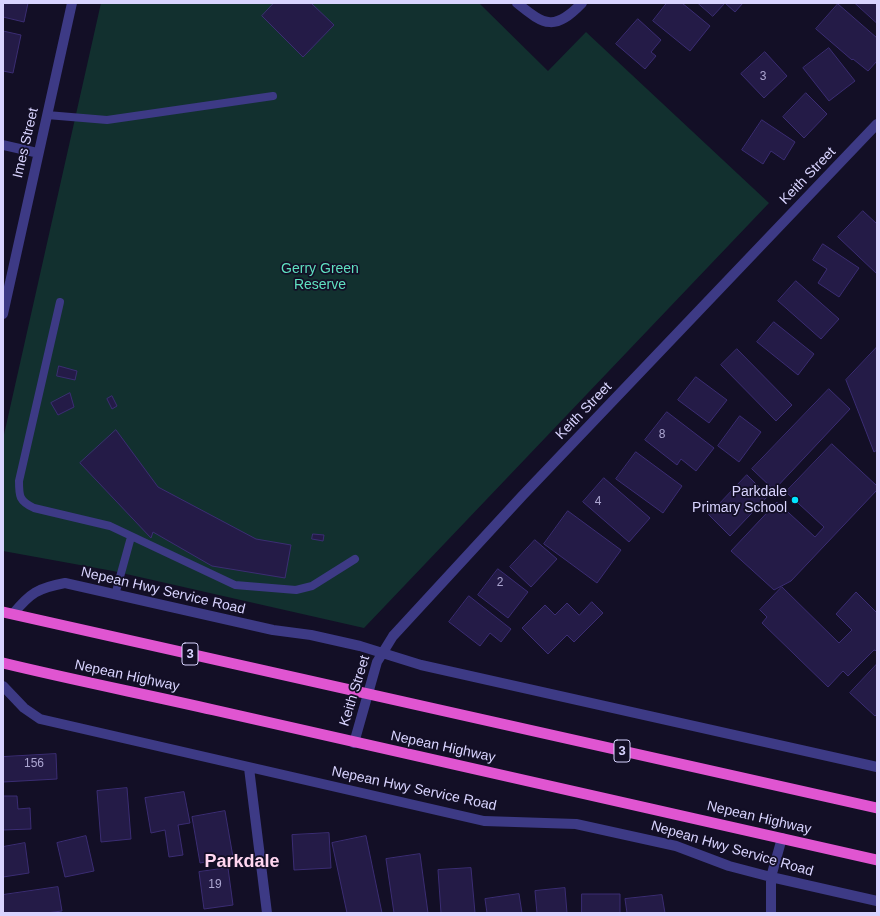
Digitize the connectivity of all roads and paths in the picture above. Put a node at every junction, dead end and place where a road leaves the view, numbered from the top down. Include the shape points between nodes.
1 (72, 3) edge
2 (517, 3) edge
3 (582, 3) edge
4 (273, 96) dead end
5 (47, 115) junction
6 (877, 124) edge
7 (3, 145) edge
8 (38, 153) junction
9 (60, 302) dead end
10 (3, 314) edge
11 (131, 537) junction
12 (355, 558) dead end
13 (115, 595) junction
14 (8, 613) edge
15 (382, 652) junction
16 (3, 663) edge
17 (3, 686) edge
18 (367, 693) junction
19 (354, 743) junction
20 (877, 767) edge
21 (249, 768) junction
22 (877, 808) edge
23 (782, 838) junction
24 (877, 860) edge
25 (771, 877) junction
26 (877, 901) edge
27 (267, 913) edge
28 (771, 913) edge

1 - 5 street, Imes Street
2 - 3 street via 537,19 551,23 566,18
4 - 5 lane via 107,120
5 - 8 street, Imes Street
6 - 15 street, Keith Street via 523,495 393,636
7 - 8 street
8 - 10 street, Imes Street
9 - 11 lane via 18,481 19,495 26,504 34,508 110,526
11 - 12 lane via 235,585 296,590 312,586
11 - 13 lane
13 - 14 street, Nepean Hwy Service Road via 65,583 47,586 26,598
13 - 15 street, Nepean Hwy Service Road via 273,630 311,634
14 - 18 highway, 3
15 - 18 street, Keith Street
15 - 20 street, Nepean Hwy Service Road via 421,665
16 - 19 highway, Nepean Highway
17 - 21 street, Nepean Hwy Service Road via 24,708 40,719
18 - 19 street, Keith Street
18 - 22 highway, 3
19 - 23 highway, Nepean Highway
21 - 25 street, Nepean Hwy Service Road via 484,821 576,824 676,846 729,866
21 - 27 street
23 - 24 highway, Nepean Highway
23 - 25 street
25 - 26 street, Nepean Hwy Service Road
25 - 28 street

